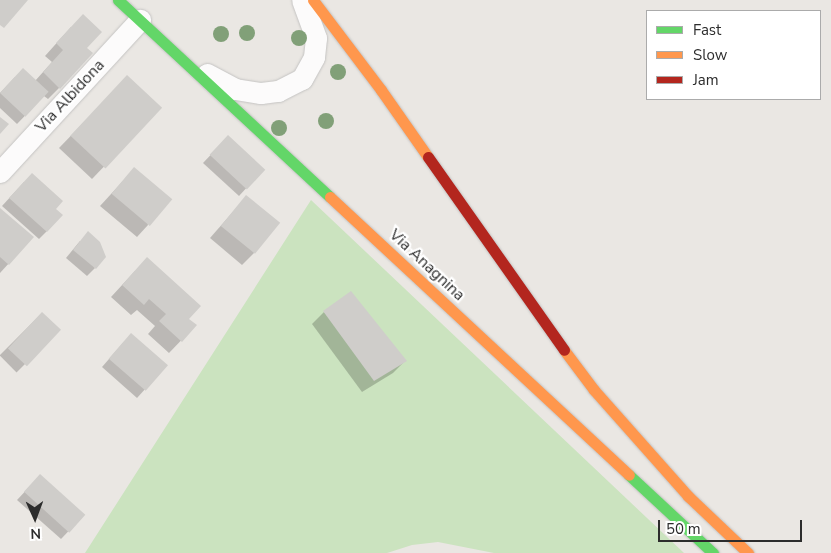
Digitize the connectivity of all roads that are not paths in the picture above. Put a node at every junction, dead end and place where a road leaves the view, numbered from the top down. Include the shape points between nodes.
1 (118, 0) edge
2 (302, 0) edge
3 (313, 0) edge
4 (140, 20) junction
5 (187, 64) junction
6 (0, 172) edge
7 (713, 553) edge
8 (748, 553) edge

1 - 4 main road, Via Anagnina
2 - 5 street via 313,26 316,49 307,72 288,88 271,93 241,90
3 - 8 main road via 382,90 594,390 688,496
4 - 5 main road, Via Anagnina
4 - 6 street, Via Albidona
5 - 7 main road, Via Anagnina

